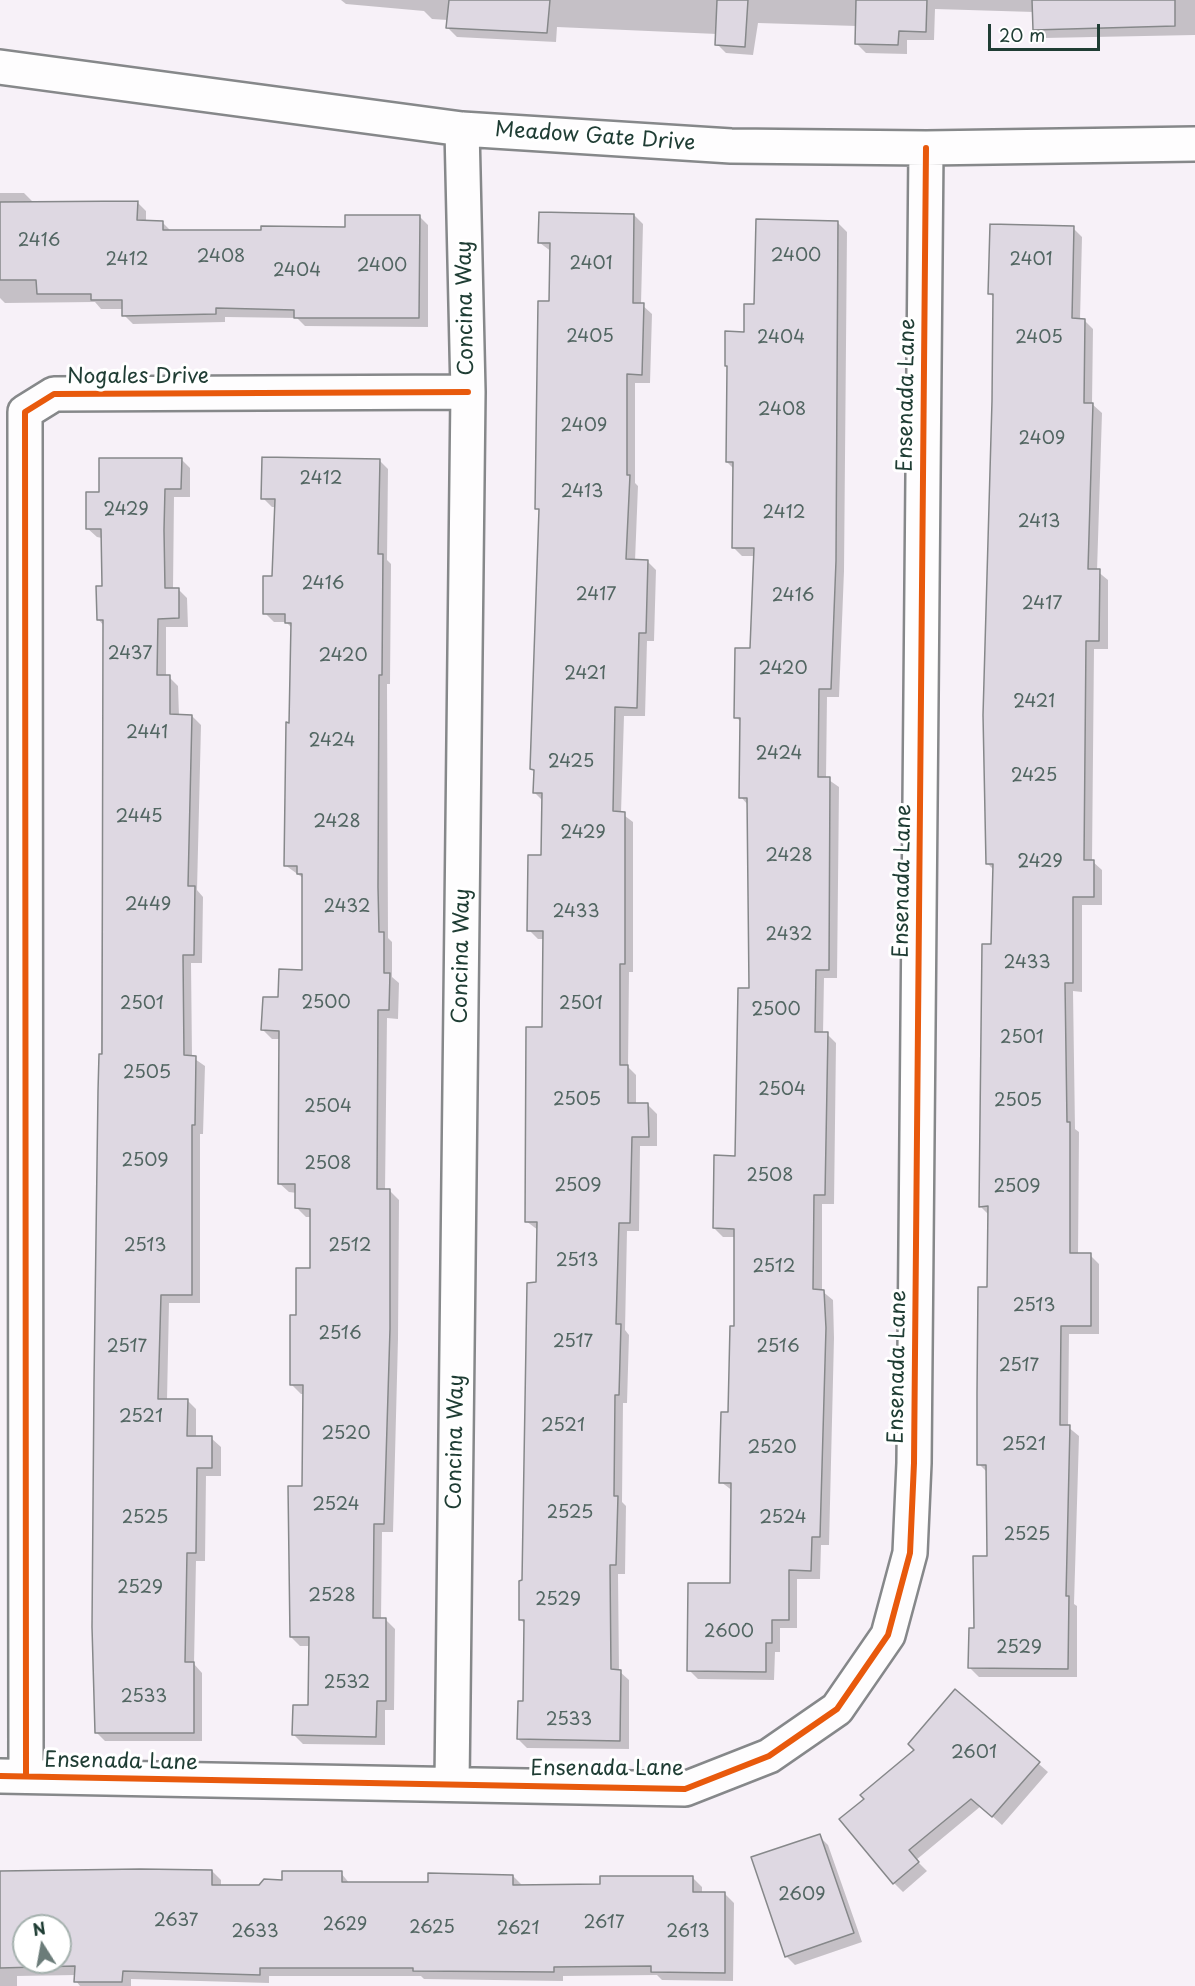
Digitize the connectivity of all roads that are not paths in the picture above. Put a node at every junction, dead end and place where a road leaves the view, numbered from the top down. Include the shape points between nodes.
1 (0, 67) edge
2 (462, 129) junction
3 (1195, 144) edge
4 (926, 148) junction
5 (468, 392) junction
6 (13, 1776) edge
7 (452, 1784) junction

1 - 2 street, Meadow Gate Drive
2 - 4 street, Meadow Gate Drive via 731,146
2 - 5 street, Concina Way
3 - 4 street, Meadow Gate Drive
4 - 7 street, Ensenada Lane via 914,1463 910,1553 888,1635 837,1709 770,1756 686,1789
5 - 6 street, Nogales Drive via 54,394 25,412
5 - 7 street, Concina Way
6 - 7 street, Ensenada Lane

